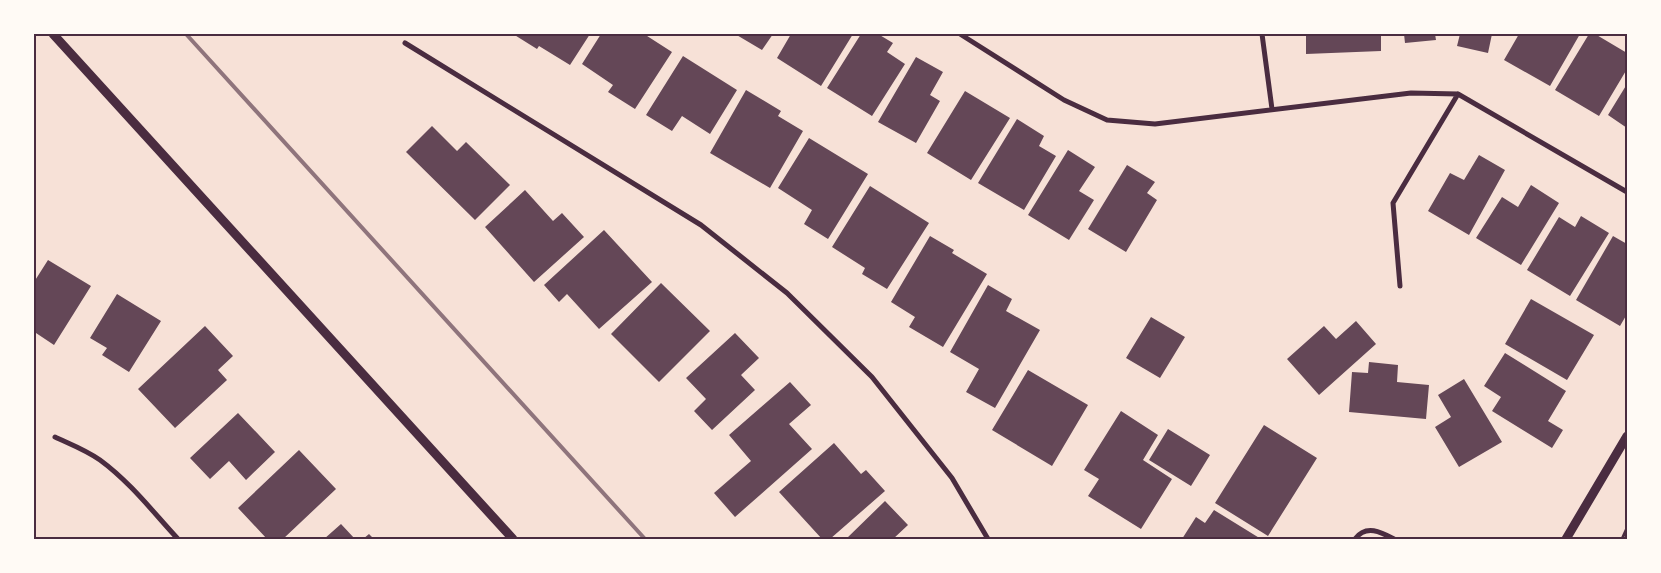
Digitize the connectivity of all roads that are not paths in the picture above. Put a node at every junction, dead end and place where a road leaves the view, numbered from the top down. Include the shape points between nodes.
1 (53, 34) edge
2 (960, 34) edge
3 (1262, 34) edge
4 (405, 43) dead end
5 (1458, 94) junction
6 (1272, 109) junction
7 (1627, 192) edge
8 (1400, 286) dead end
9 (1627, 436) edge
10 (55, 438) dead end
11 (178, 539) edge
12 (513, 539) edge
13 (988, 539) edge
14 (1355, 539) edge
15 (1394, 539) edge
16 (1566, 539) edge

1 - 12 street
2 - 6 street via 1064,100 1107,120 1155,124
3 - 6 street
4 - 13 street via 701,226 787,294 872,377 952,478
5 - 6 street via 1411,93
5 - 7 street
5 - 8 street via 1393,203
9 - 16 street
10 - 11 street via 98,459 124,480
14 - 15 street via 1368,530 1380,531

